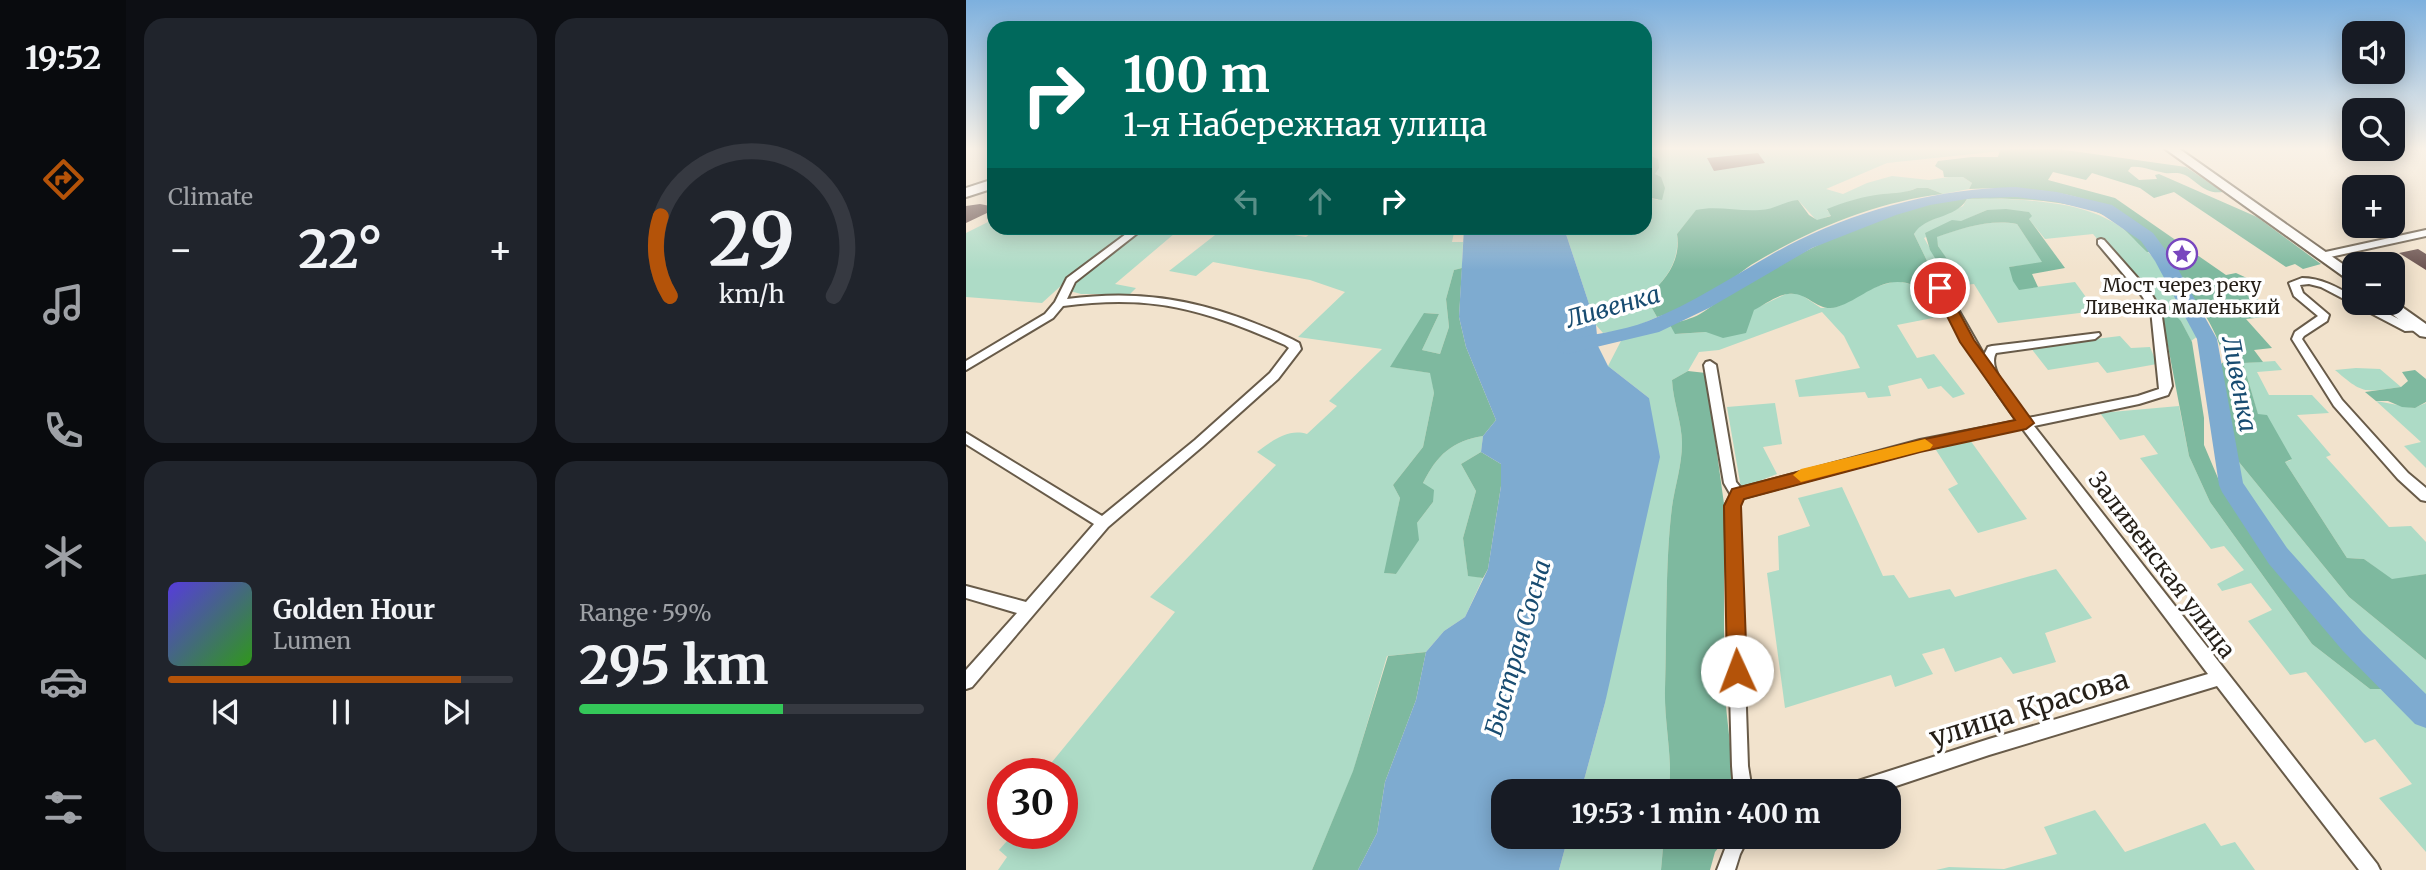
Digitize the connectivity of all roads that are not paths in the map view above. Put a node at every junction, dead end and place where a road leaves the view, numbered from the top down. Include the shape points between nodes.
1 (2227, 189) edge
2 (2426, 233) edge
3 (1130, 235) edge
4 (2101, 242) dead end
5 (2321, 256) junction
6 (2342, 271) edge
7 (1934, 276) dead end
8 (2342, 295) edge
9 (1060, 303) junction
10 (2381, 315) edge
11 (2403, 315) edge
12 (2424, 330) edge
13 (2095, 335) dead end
14 (1710, 365) dead end
15 (966, 366) edge
16 (1990, 374) junction
17 (2026, 423) junction
18 (966, 438) edge
19 (1738, 494) junction
20 (2426, 496) edge
21 (1103, 523) junction
22 (966, 592) edge
23 (1027, 609) junction
24 (2219, 678) junction
25 (966, 682) edge
26 (1742, 779) edge
27 (1892, 779) edge
28 (1733, 849) edge
29 (1726, 870) edge
30 (2371, 870) edge

1 - 5 main road
2 - 5 street
3 - 9 street via 1071,280
4 - 17 street via 2156,310 2166,389 2139,400
5 - 6 main road
7 - 16 street, Заливенская улица via 1957,324
8 - 20 street via 2315,282 2294,283 2298,294 2324,316 2297,339 2338,402
9 - 15 street via 1034,327
9 - 21 street via 1143,298 1205,308 1295,346 1274,376
10 - 12 street via 2409,330
11 - 12 main road
13 - 16 street via 1992,350 1987,359
14 - 19 street via 1730,482
16 - 17 street, Заливенская улица
17 - 19 street
17 - 24 street, Заливенская улица
18 - 21 street
19 - 26 street via 1732,506
21 - 23 street
22 - 23 street
23 - 25 street
24 - 27 street, улица Красова
24 - 30 street, Заливенская улица
28 - 29 street

